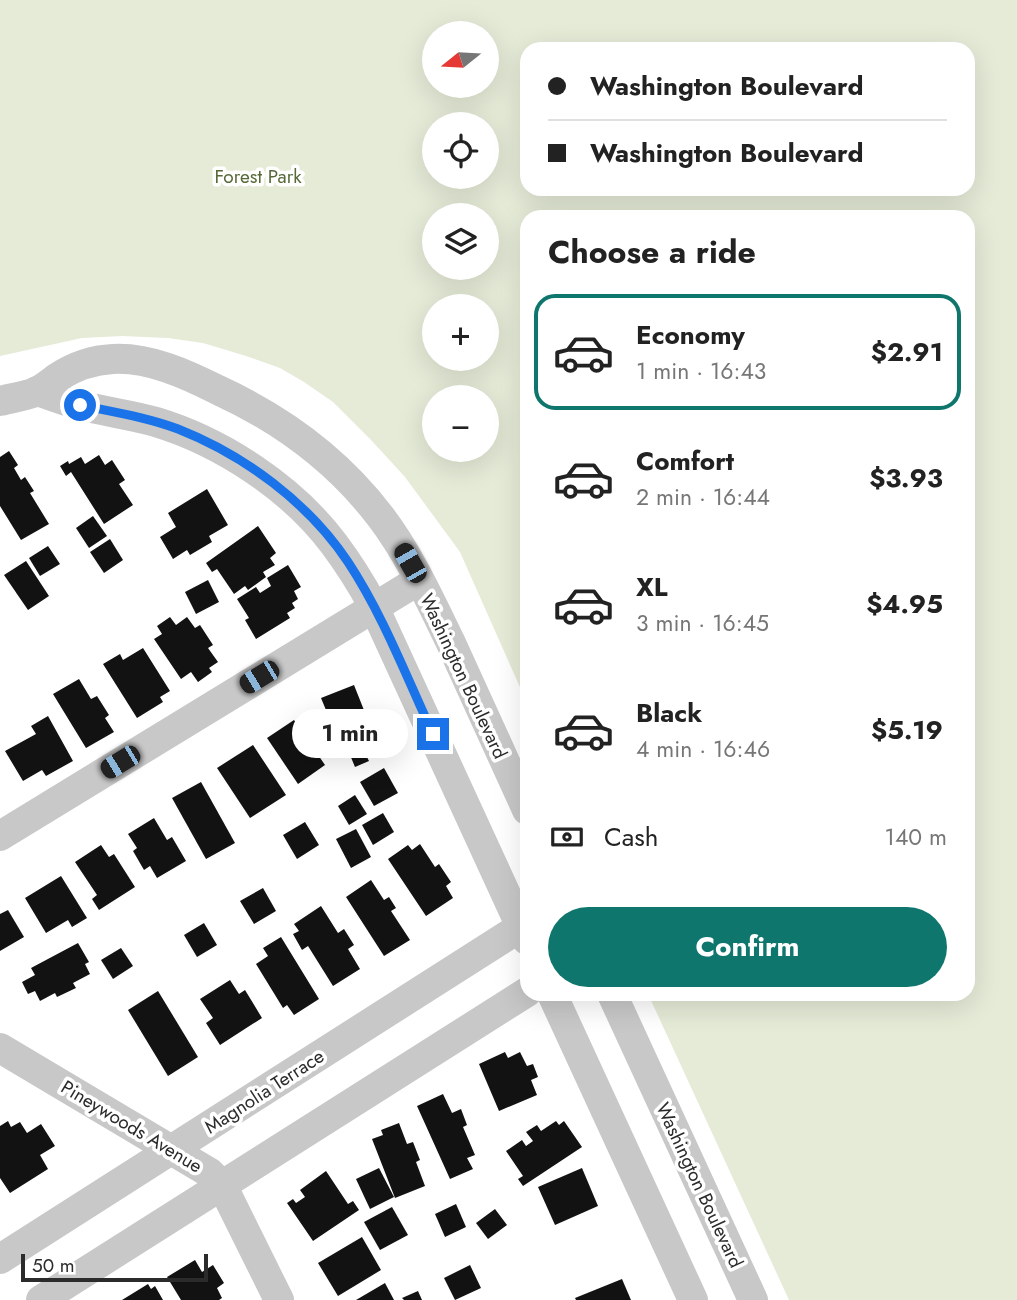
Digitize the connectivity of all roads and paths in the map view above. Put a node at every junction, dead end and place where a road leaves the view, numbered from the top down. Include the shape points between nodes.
1 (37, 391) junction
2 (0, 401) edge
3 (419, 579) junction
4 (374, 607) junction
5 (520, 795) edge
6 (0, 836) edge
7 (520, 919) edge
8 (520, 933) edge
9 (520, 996) edge
10 (555, 1001) edge
11 (615, 1001) edge
12 (0, 1048) edge
13 (173, 1150) junction
14 (222, 1185) junction
15 (0, 1259) edge
16 (41, 1300) edge
17 (279, 1300) edge
18 (693, 1300) edge
19 (753, 1300) edge

1 - 2 street, Washington Boulevard
1 - 3 street, Washington Boulevard via 82,364 122,358 179,372 230,395 327,459 380,516
1 - 4 street via 178,430 252,468 324,532
3 - 4 street
3 - 5 street, Washington Boulevard
4 - 6 street
4 - 7 street
8 - 13 street, Magnolia Terrace
9 - 14 street
10 - 18 street
11 - 19 street, Washington Boulevard
12 - 13 street, Pineywoods Avenue
13 - 14 street, Pineywoods Avenue
13 - 15 street, Magnolia Terrace
14 - 16 street
14 - 17 street, Pineywoods Avenue

